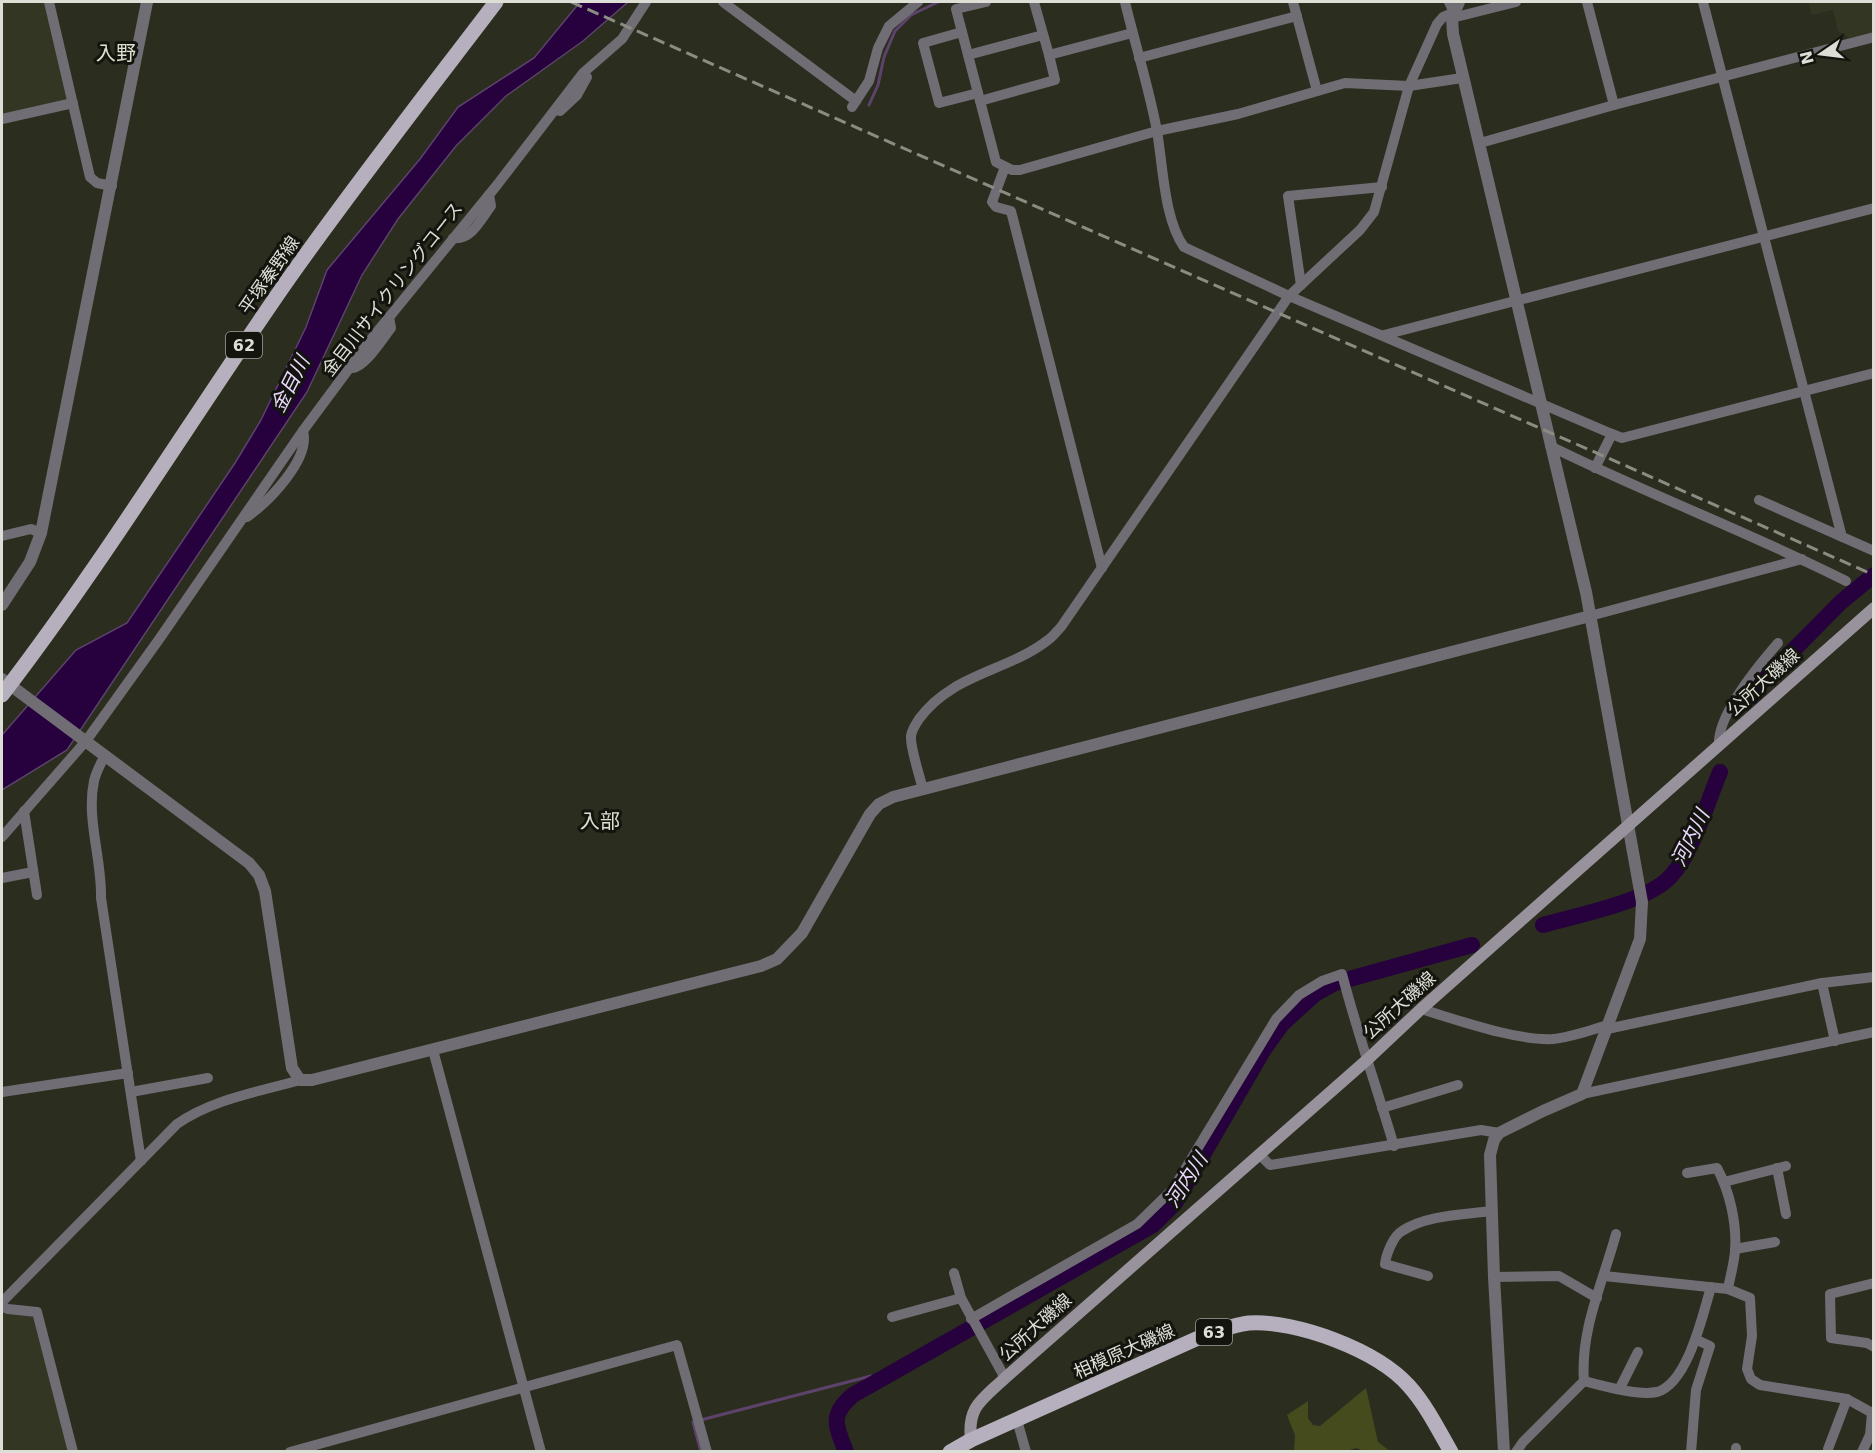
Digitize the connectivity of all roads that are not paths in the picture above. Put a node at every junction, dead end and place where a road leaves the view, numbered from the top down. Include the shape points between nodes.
1 (49, 2) edge
2 (147, 2) edge
3 (496, 2) edge
4 (646, 2) edge
5 (723, 2) edge
6 (918, 2) edge
7 (986, 2) edge
8 (1034, 2) edge
9 (1125, 2) edge
10 (1293, 2) edge
11 (1516, 2) edge
12 (1587, 2) edge
13 (1703, 2) edge
14 (1454, 8) edge
15 (1297, 16) junction
16 (962, 32) junction
17 (1132, 33) junction
18 (1043, 35) junction
19 (1874, 37) edge
20 (968, 55) junction
21 (1049, 55) junction
22 (1139, 58) junction
23 (1723, 76) junction
24 (1462, 78) junction
25 (1409, 86) junction
26 (1317, 91) junction
27 (979, 97) junction
28 (73, 103) junction
29 (1614, 105) junction
30 (2, 119) edge
31 (1157, 131) junction
32 (1480, 143) junction
33 (1005, 167) junction
34 (112, 186) junction
35 (1382, 187) junction
36 (1874, 208) edge
37 (1763, 236) junction
38 (1301, 285) junction
39 (1288, 296) junction
40 (1518, 300) junction
41 (1384, 335) junction
42 (1874, 373) edge
43 (1803, 391) junction
44 (1541, 403) junction
45 (1612, 434) junction
46 (1550, 446) junction
47 (1594, 468) junction
48 (1759, 501) dead end
49 (42, 533) junction
50 (2, 536) edge
51 (1842, 537) junction
52 (1874, 550) edge
53 (1802, 559) junction
54 (1102, 568) junction
55 (1846, 581) dead end
56 (2, 605) edge
57 (1874, 608) edge
58 (1590, 616) junction
59 (1778, 643) dead end
60 (4, 686) edge
61 (86, 741) junction
62 (1719, 746) junction
63 (105, 755) junction
64 (923, 790) junction
65 (24, 811) junction
66 (1628, 827) junction
67 (2, 837) edge
68 (33, 872) junction
69 (2, 878) edge
70 (37, 895) dead end
71 (1874, 977) edge
72 (1822, 983) junction
73 (1420, 1009) junction
74 (1607, 1027) junction
75 (1874, 1032) edge
76 (1835, 1041) junction
77 (433, 1050) junction
78 (1368, 1059) junction
79 (128, 1073) junction
80 (208, 1078) dead end
81 (300, 1080) junction
82 (1458, 1085) dead end
83 (2, 1092) edge
84 (131, 1092) junction
85 (1582, 1094) junction
86 (1383, 1108) junction
87 (1499, 1133) junction
88 (1394, 1146) junction
89 (1259, 1154) junction
90 (141, 1161) junction
91 (1687, 1173) dead end
92 (1724, 1182) junction
93 (1491, 1211) junction
94 (1786, 1214) dead end
95 (1616, 1234) dead end
96 (1775, 1242) dead end
97 (1735, 1249) junction
98 (954, 1273) dead end
99 (1428, 1276) dead end
100 (1604, 1276) junction
101 (1494, 1277) junction
102 (1874, 1283) edge
103 (1711, 1287) junction
104 (1728, 1289) junction
105 (961, 1298) junction
106 (1597, 1298) junction
107 (2, 1304) edge
108 (892, 1317) dead end
109 (974, 1322) junction
110 (1696, 1340) junction
111 (1874, 1347) edge
112 (1638, 1352) dead end
113 (1005, 1378) junction
114 (1584, 1381) junction
115 (523, 1387) junction
116 (1620, 1388) junction
117 (1847, 1399) junction
118 (1873, 1414) edge
119 (1017, 1419) junction
120 (971, 1440) junction
121 (1828, 1440) dead end
122 (73, 1452) edge
123 (290, 1452) edge
124 (541, 1452) edge
125 (707, 1452) edge
126 (950, 1452) edge
127 (1026, 1452) edge
128 (1451, 1452) edge
129 (1504, 1452) edge
130 (1516, 1452) edge
131 (1691, 1452) edge
132 (1862, 1452) edge

1 - 28 street
2 - 34 street
3 - 60 main road, 平塚秦野線 / 62 via 317,239 108,549
4 - 61 street, 金目川サイクリングコース via 622,39 589,68 577,95 561,111 551,114 489,195 491,206 468,236 453,238 389,317 390,328 375,348 358,367 350,368 303,431 304,447 284,482 239,522
5 - 6 street via 854,104 869,81 889,26
7 - 16 street via 956,9
8 - 18 street
9 - 17 street
10 - 15 street
11 - 14 street
12 - 29 street
13 - 23 street
14 - 24 street
14 - 25 street via 1437,24
15 - 22 street
15 - 26 street
16 - 20 street
16 - 27 street via 923,43 939,103
17 - 21 street
17 - 22 street
18 - 20 street
18 - 21 street
19 - 23 street
20 - 27 street
21 - 27 street via 1055,80
22 - 31 street
23 - 29 street
23 - 37 street
24 - 25 street
24 - 32 street
25 - 26 street via 1345,83
25 - 35 street
26 - 31 street via 1238,114
27 - 33 street via 996,162
28 - 30 street
28 - 34 street via 90,177
29 - 32 street
31 - 33 street via 1020,170
31 - 39 street via 1175,234 1184,246
32 - 40 street
33 - 54 street via 992,202 1011,211
34 - 49 street
35 - 38 street via 1374,212 1360,230
35 - 38 street via 1288,196
36 - 37 street
37 - 40 street
37 - 43 street
38 - 39 street
39 - 41 street
39 - 54 street
40 - 41 street
40 - 44 street
41 - 44 street
42 - 43 street
43 - 45 street via 1622,438
43 - 51 street
44 - 45 street
44 - 46 street
45 - 47 street
46 - 47 street
46 - 58 street
47 - 53 street
48 - 51 street
49 - 50 street via 32,529
49 - 56 street via 30,562
51 - 52 street
53 - 55 street
53 - 58 street
54 - 64 street via 1049,640 954,687 922,715 911,737
57 - 62 main road, 公所大磯線
58 - 64 street
58 - 66 street
59 - 62 street via 1722,722
60 - 61 street
61 - 63 street
61 - 65 street
62 - 66 main road, 公所大磯線
63 - 79 street via 94,780 91,812
63 - 81 street via 249,863 259,875 265,891 292,1068
64 - 77 street via 893,797 870,814 802,933 777,959
65 - 67 street
65 - 68 street
66 - 73 main road, 公所大磯線
66 - 74 street via 1642,902 1640,939
68 - 69 street
68 - 70 street
71 - 72 street
72 - 74 street
72 - 76 street
73 - 74 street via 1487,1028 1552,1039
73 - 78 main road, 公所大磯線
74 - 85 street
75 - 76 street
76 - 85 street
77 - 81 street
77 - 115 street
78 - 86 street
78 - 89 main road, 公所大磯線
78 - 109 street via 1342,974 1299,995 1276,1019 1173,1189 1159,1205 1137,1224
79 - 83 street
79 - 84 street
80 - 84 street
81 - 90 street via 193,1112
82 - 86 street
84 - 90 street
85 - 87 street
86 - 88 street
87 - 88 street via 1481,1130
87 - 93 street via 1490,1155
88 - 89 street via 1270,1165
89 - 113 main road, 公所大磯線
90 - 107 street
91 - 92 street via 1717,1168
92 - 94 street via 1782,1167
92 - 97 street
93 - 99 street via 1428,1220 1400,1231 1385,1264
93 - 101 street
95 - 100 street
96 - 97 street
97 - 104 street
98 - 105 street
100 - 103 street
100 - 106 street
101 - 106 street via 1559,1276
101 - 129 street
102 - 111 street via 1830,1294 1831,1338
103 - 104 street
103 - 110 street
104 - 117 street via 1750,1298 1752,1336 1747,1369 1751,1379 1760,1385
105 - 108 street
105 - 109 street
106 - 114 street via 1585,1338
107 - 122 street via 8,1309 37,1312
109 - 113 street
110 - 116 street via 1668,1386 1640,1394
110 - 131 street via 1710,1346 1696,1390
112 - 116 street
113 - 120 main road, 公所大磯線 via 980,1401 971,1416
114 - 116 street
114 - 130 street
115 - 123 street
115 - 124 street
115 - 125 street via 677,1345
117 - 118 street
117 - 121 street
118 - 132 street
119 - 120 main road, 相模原大磯線 / 63
119 - 127 street
119 - 128 main road, 相模原大磯線 / 63 via 1226,1328 1248,1323 1279,1324 1309,1331 1364,1353 1394,1372 1424,1406
120 - 126 main road, 相模原大磯線 / 63

